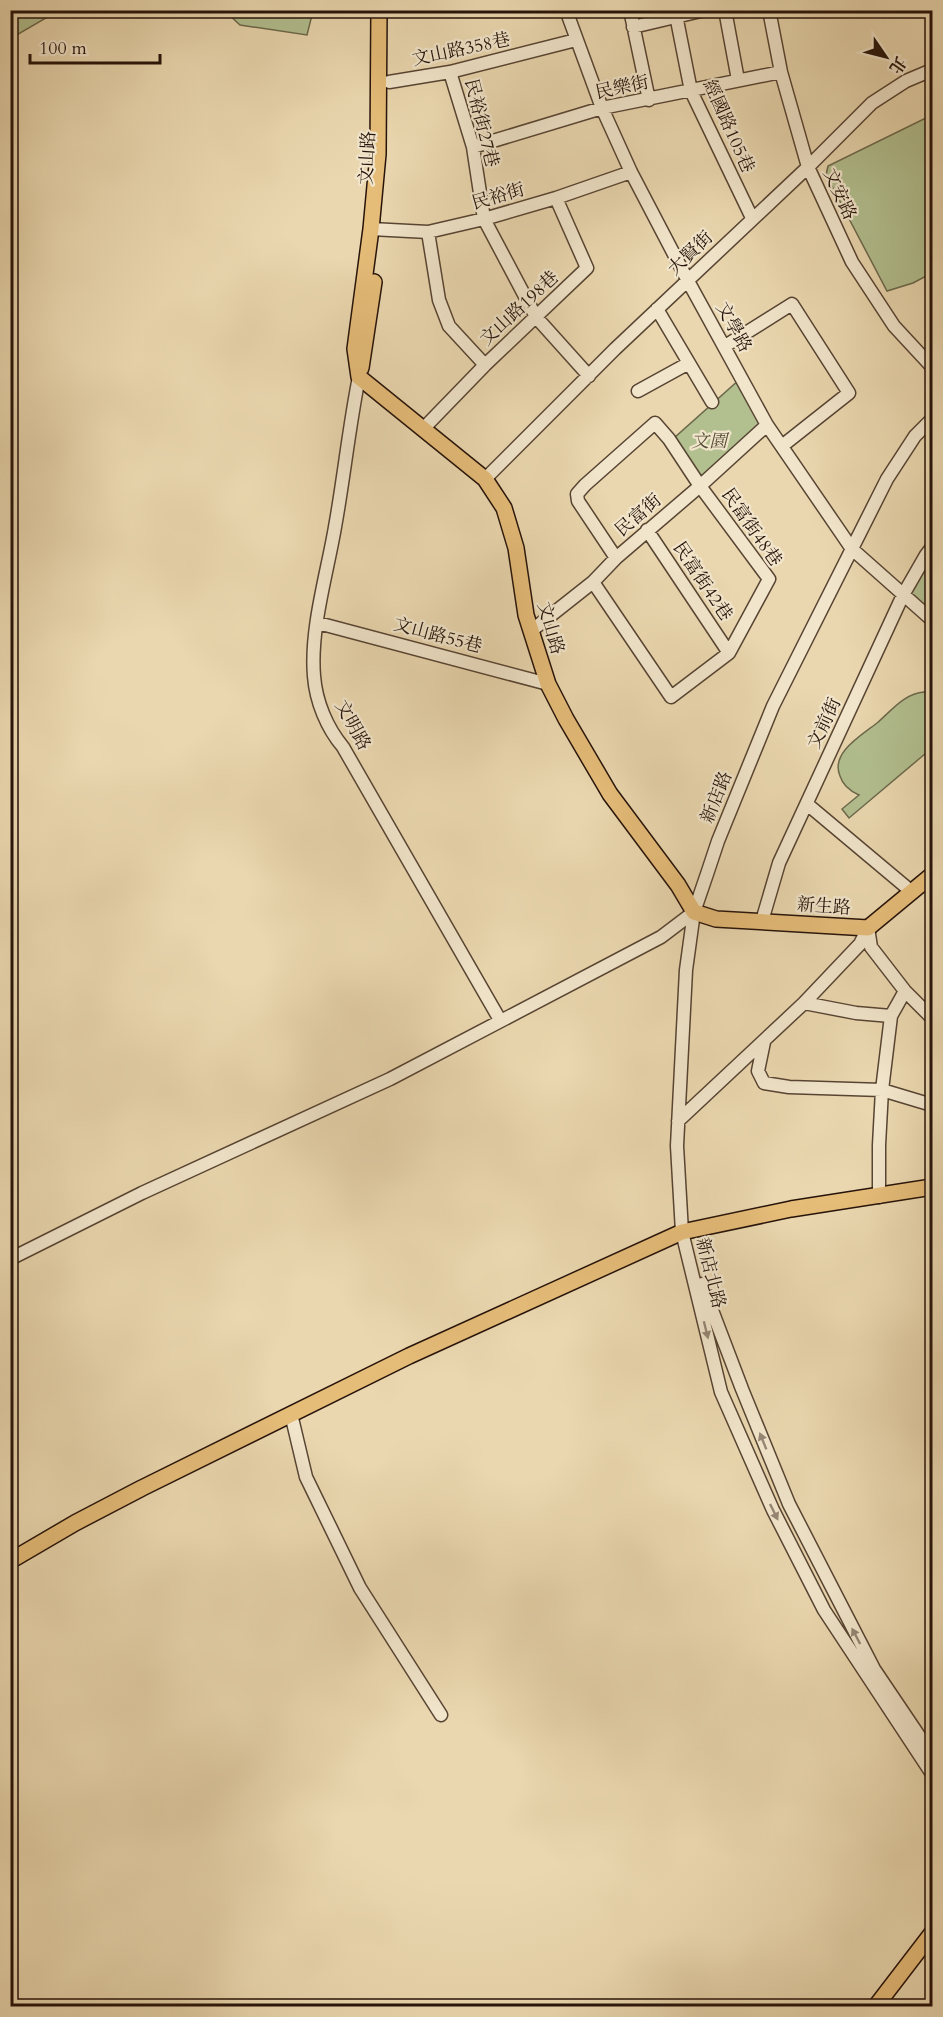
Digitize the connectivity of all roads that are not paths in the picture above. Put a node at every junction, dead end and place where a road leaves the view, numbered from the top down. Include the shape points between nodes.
1 (379, 10) edge
2 (389, 10) edge
3 (566, 10) edge
4 (630, 10) edge
5 (705, 10) edge
6 (725, 10) edge
7 (769, 10) edge
8 (676, 14) edge
9 (633, 27) junction
10 (576, 40) junction
11 (933, 70) edge
12 (450, 72) junction
13 (781, 72) junction
14 (738, 80) junction
15 (388, 82) junction
16 (691, 91) junction
17 (649, 100) junction
18 (602, 108) junction
19 (474, 147) junction
20 (808, 166) junction
21 (631, 172) junction
22 (556, 198) junction
23 (752, 218) junction
24 (484, 219) junction
25 (376, 229) junction
26 (428, 232) junction
27 (688, 281) junction
28 (657, 309) junction
29 (536, 317) junction
30 (725, 346) junction
31 (689, 363) junction
32 (484, 365) junction
33 (933, 367) edge
34 (589, 376) junction
35 (359, 377) junction
36 (638, 391) dead end
37 (712, 402) dead end
38 (933, 419) edge
39 (767, 424) junction
40 (423, 429) junction
41 (782, 446) junction
42 (485, 479) junction
43 (700, 486) junction
44 (647, 530) junction
45 (933, 547) edge
46 (852, 549) junction
47 (616, 558) junction
48 (593, 582) junction
49 (903, 595) junction
50 (933, 620) edge
51 (318, 623) junction
52 (531, 631) junction
53 (729, 653) junction
54 (548, 684) junction
55 (807, 804) junction
56 (933, 875) edge
57 (912, 892) junction
58 (694, 912) junction
59 (762, 921) junction
60 (868, 928) junction
61 (905, 991) junction
62 (804, 1003) junction
63 (891, 1016) junction
64 (932, 1016) edge
65 (500, 1020) junction
66 (764, 1042) junction
67 (882, 1090) junction
68 (933, 1106) edge
69 (678, 1121) junction
70 (933, 1187) edge
71 (879, 1197) junction
72 (682, 1232) junction
73 (10, 1260) edge
74 (291, 1414) junction
75 (10, 1561) edge
76 (441, 1715) dead end
77 (933, 1755) edge
78 (933, 1774) edge
79 (933, 1933) edge
80 (876, 2007) edge

1 - 25 main road, 文山路
2 - 15 main road, 文山路
3 - 10 street, 文學路
4 - 9 street
5 - 8 street
6 - 14 street
7 - 13 street, 文安路
8 - 9 street
8 - 16 street, 經國路105巷
9 - 17 street
10 - 12 street, 文山路358巷
10 - 18 street, 文學路
11 - 20 street, 大賢街 via 906,81 872,103
12 - 15 street, 文山路358巷
12 - 19 street, 民裕街27巷
13 - 14 street, 民樂街
13 - 20 street, 文安路
14 - 16 street, 民樂街
15 - 25 main road, 文山路 via 388,154
16 - 17 street, 民樂街
16 - 23 street, 經國路105巷
17 - 18 street, 民樂街
18 - 19 street, 民樂街
18 - 21 street, 文學路
19 - 24 street, 民裕街27巷
20 - 23 street, 大賢街
20 - 33 street, 文安路 via 852,262 894,326
21 - 22 street, 民裕街
21 - 27 street, 文學路
22 - 24 street, 民裕街
22 - 29 street, 文山路198巷 via 587,268
23 - 27 street, 大賢街
24 - 26 street, 民裕街
24 - 29 street
25 - 26 street, 民裕街
25 - 35 main road, 文山路
26 - 32 street via 439,300 449,326
27 - 28 street, 大賢街
27 - 30 street, 文學路
28 - 31 street
28 - 34 street, 大賢街
29 - 32 street, 文山路198巷
29 - 34 street
30 - 39 street, 文學路
30 - 41 street via 792,304 849,393
31 - 36 street
31 - 37 street
32 - 40 street, 文山路198巷
34 - 42 street, 大賢街
35 - 40 main road, 文山路
35 - 51 street, 文明路
38 - 46 street, 新店路 via 915,436 887,479
39 - 41 street, 文學路
39 - 43 street, 民富街
40 - 42 main road, 文山路
41 - 46 street, 文學路
42 - 52 main road, 文山路 via 504,508 516,548
43 - 44 street, 民富街
43 - 47 street via 655,423 577,494
43 - 53 street, 民富街48巷 via 769,579
44 - 47 street, 民富街
44 - 53 street, 民富街42巷
45 - 49 street, 文前街
46 - 49 street, 文學路
46 - 58 street, 新店路 via 762,729
47 - 48 street, 民富街
48 - 52 street, 民富街
48 - 53 street via 671,697
49 - 50 street, 文學路
49 - 55 street, 文前街
51 - 54 street, 文山路55巷
51 - 65 street, 文明路 via 314,677 332,734 344,747
52 - 54 main road, 文山路
54 - 58 main road, 文山路 via 610,794
55 - 57 street
55 - 59 street, 文前街 via 780,863
56 - 57 main road, 新生路
57 - 60 main road, 新生路
58 - 59 main road, 新生路 via 716,919
58 - 65 street via 661,938
58 - 69 street, 新店路 via 686,970
59 - 60 main road, 新生路
60 - 61 street via 871,947
60 - 62 street via 860,944
61 - 63 street
61 - 64 street
62 - 63 street
62 - 66 street
63 - 67 street
65 - 73 street via 390,1079 142,1193
66 - 67 street via 758,1071 764,1083
66 - 69 street
67 - 68 street
67 - 71 street
69 - 72 street, 新店路
70 - 71 main road
71 - 72 main road via 791,1209
72 - 74 main road
77 -> 72 street, 新店北路 via 874,1670 789,1504
72 -> 78 street, 新店北路 via 721,1392 773,1510 824,1610
74 - 75 main road via 132,1493
74 - 76 street via 306,1477 360,1588
79 - 80 main road

